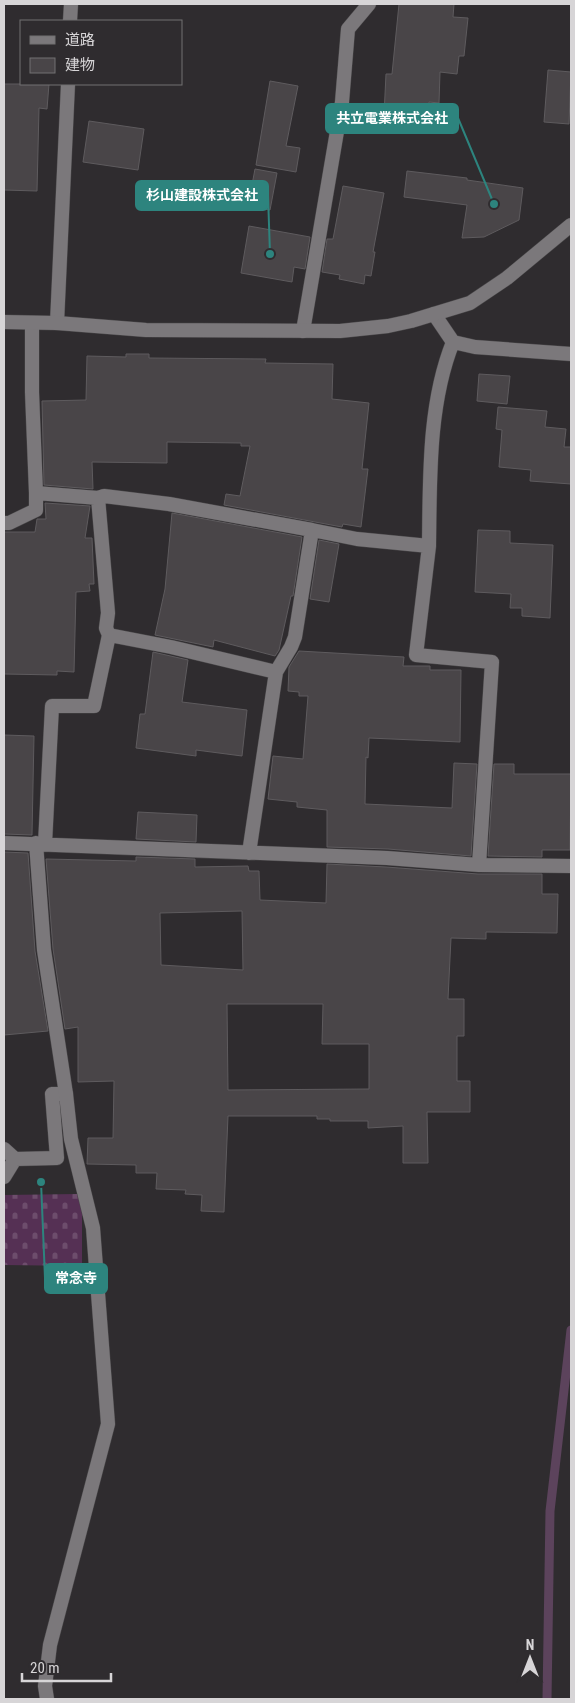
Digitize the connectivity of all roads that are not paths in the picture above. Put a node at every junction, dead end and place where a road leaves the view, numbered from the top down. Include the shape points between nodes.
1 (71, 4) edge
2 (368, 4) edge
3 (70, 20) edge
4 (68, 85) edge
5 (571, 225) edge
6 (434, 314) junction
7 (4, 322) edge
8 (32, 323) junction
9 (57, 323) junction
10 (303, 331) junction
11 (453, 342) junction
12 (571, 354) edge
13 (36, 493) junction
14 (98, 498) junction
15 (4, 523) edge
16 (312, 530) junction
17 (429, 546) junction
18 (109, 635) junction
19 (276, 672) junction
20 (4, 843) edge
21 (41, 844) junction
22 (249, 853) junction
23 (479, 865) junction
24 (571, 866) edge
25 (66, 1094) junction
26 (4, 1149) edge
27 (15, 1159) junction
28 (4, 1176) edge
29 (47, 1699) edge

1 - 3 street
2 - 10 street via 348,29 342,102
4 - 9 street
5 - 6 street via 508,278 470,303
6 - 10 street via 411,322 364,330
6 - 11 street
7 - 8 street
8 - 9 street
8 - 13 street
9 - 10 street via 146,330
11 - 12 street via 475,347
11 - 17 street via 444,365 430,452
13 - 14 street
13 - 15 street via 36,510
14 - 16 street via 169,504
14 - 18 street
16 - 17 street via 357,539
16 - 19 street via 295,637
17 - 23 street via 416,655 492,662
18 - 19 street
18 - 21 street via 94,706 52,706
19 - 22 street
20 - 21 street
21 - 22 street
21 - 25 street via 44,950
22 - 23 street
23 - 24 street
25 - 27 street via 52,1094 57,1158
25 - 29 street via 71,1140 93,1228 108,1424 50,1645 45,1686
26 - 27 street
27 - 28 street

